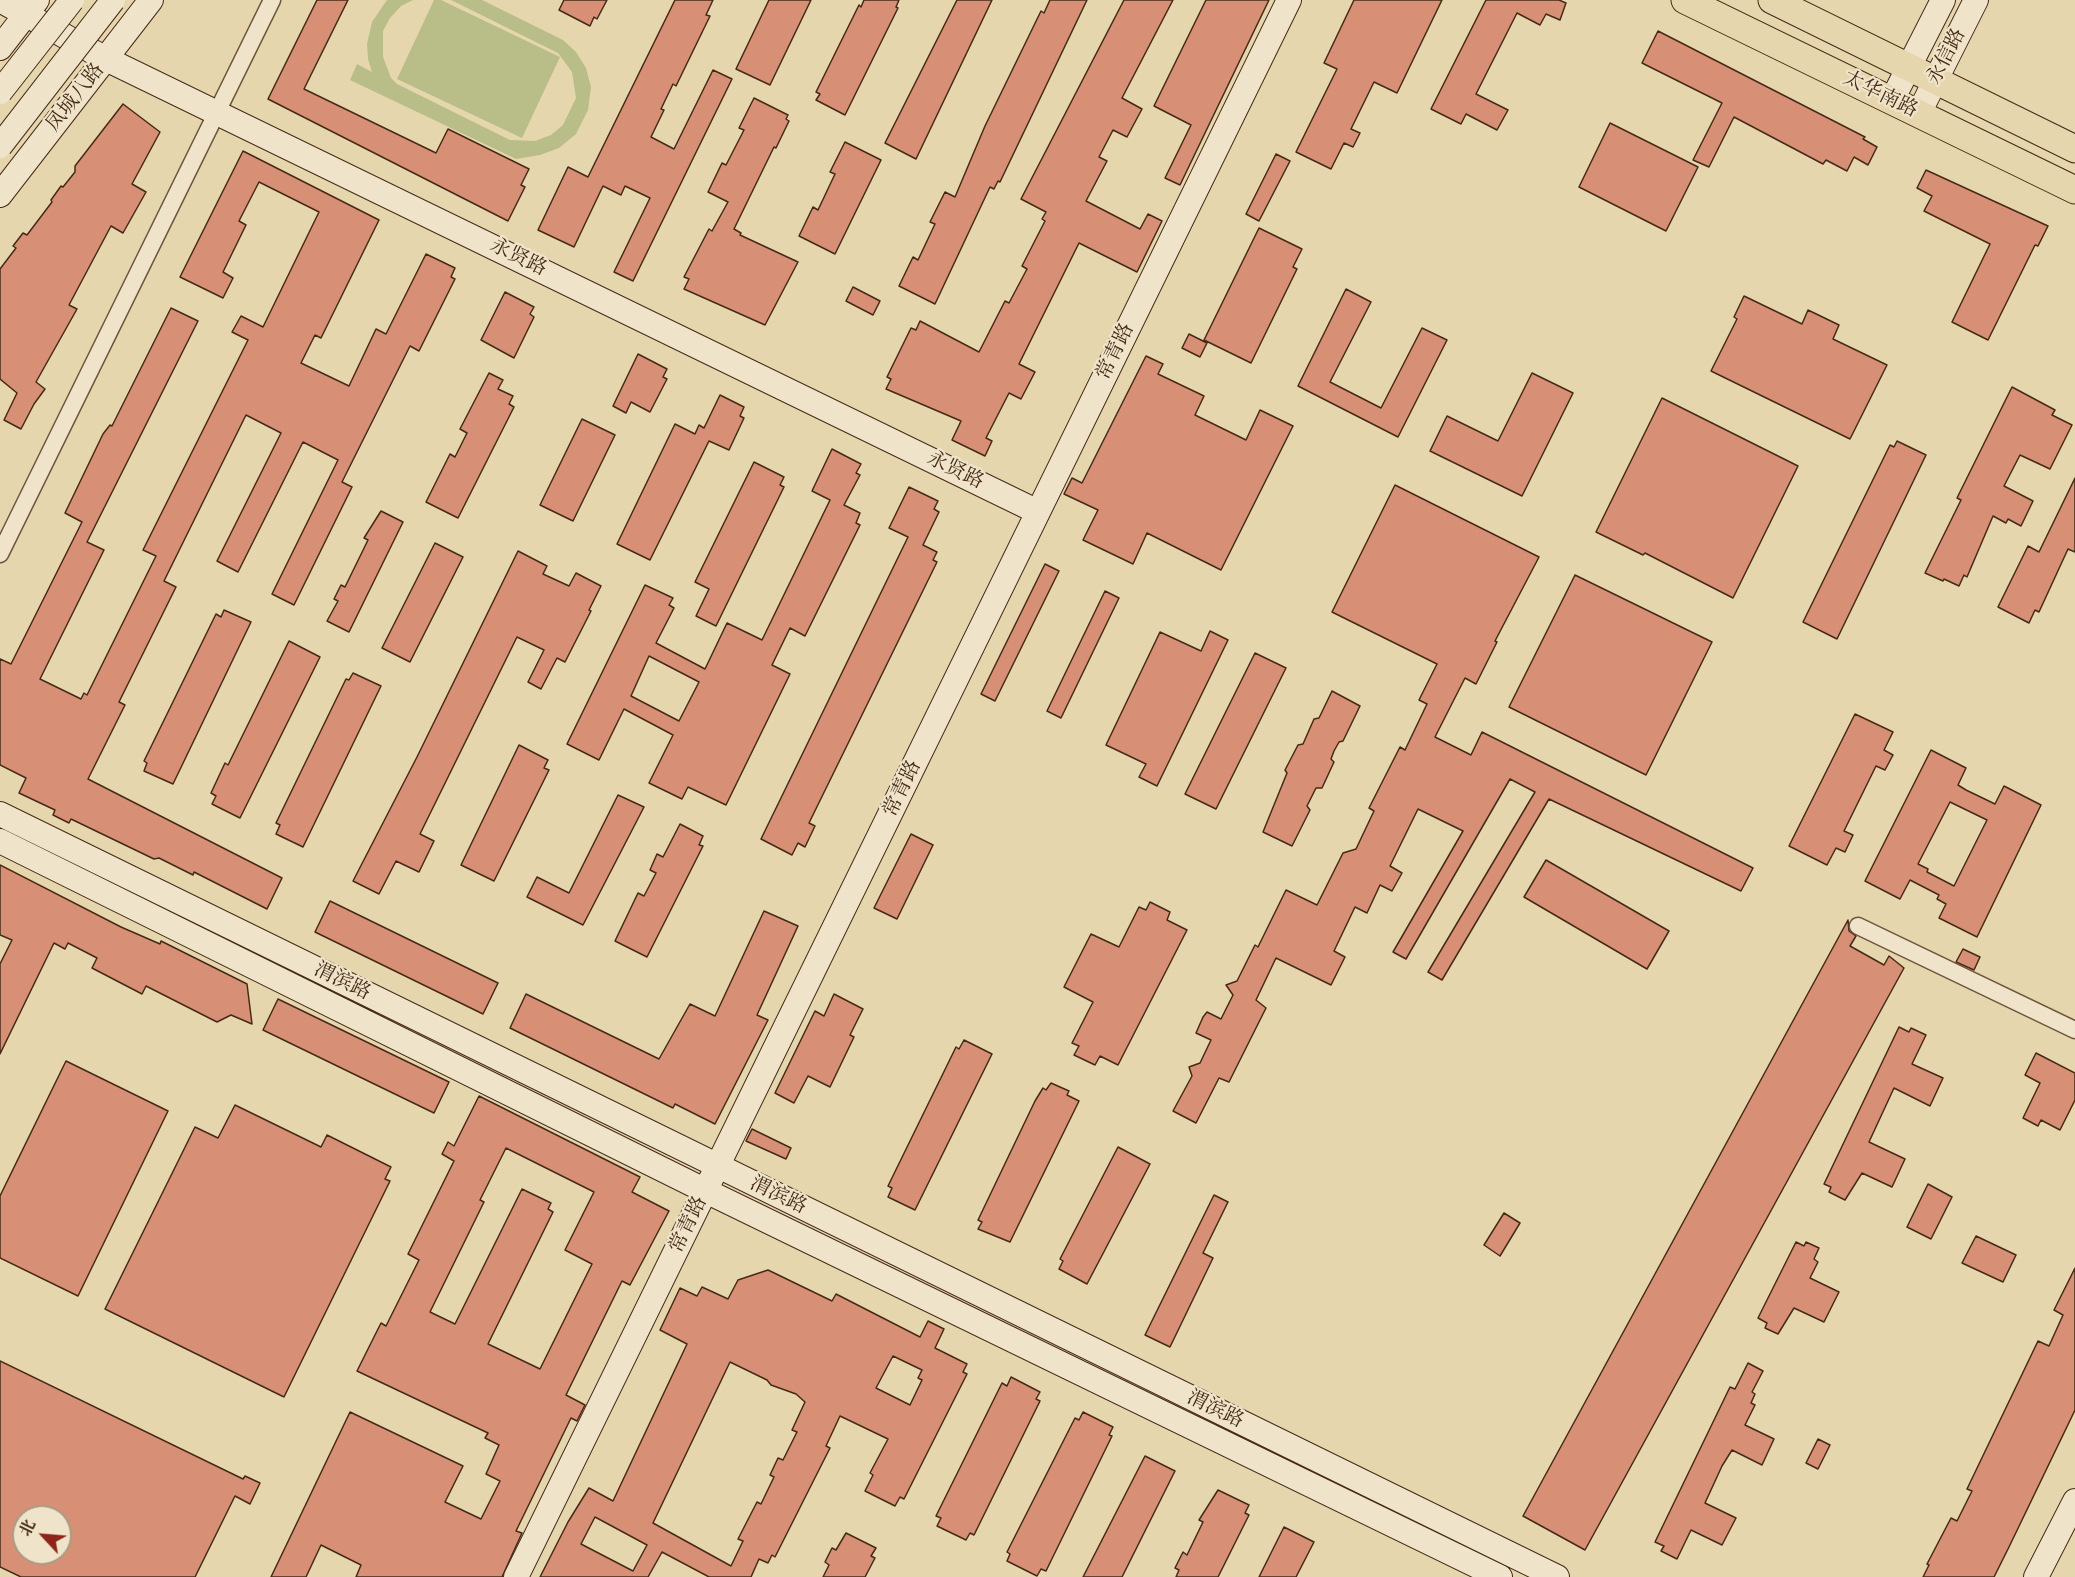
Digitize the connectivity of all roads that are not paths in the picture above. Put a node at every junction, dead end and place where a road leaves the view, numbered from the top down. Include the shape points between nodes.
1 (0, 0) edge
2 (72, 0) edge
3 (113, 0) edge
4 (151, 0) edge
5 (272, 0) edge
6 (1289, 0) edge
7 (1685, 0) edge
8 (1772, 0) edge
9 (1943, 0) edge
10 (1976, 0) edge
11 (31, 8) edge
12 (0, 48) edge
13 (106, 59) junction
14 (1909, 66) junction
15 (1935, 81) junction
16 (0, 92) edge
17 (1892, 100) junction
18 (218, 112) junction
19 (1919, 113) junction
20 (0, 146) edge
21 (2075, 149) edge
22 (2075, 190) edge
23 (0, 195) edge
24 (1038, 512) junction
25 (0, 554) edge
26 (0, 814) edge
27 (0, 842) edge
28 (1858, 926) dead end
29 (2075, 1030) edge
30 (718, 1166) junction
31 (706, 1191) junction
32 (2075, 1501) edge
33 (516, 1577) edge
34 (1500, 1577) edge
35 (1557, 1577) edge
36 (2036, 1577) edge

1 - 11 street, 永贤路
2 - 16 street, bridge
3 - 20 street, 凤城八路, bridge
4 - 13 street, 凤城八路
5 - 18 street
6 - 24 street, 常青路
7 - 17 main road, 太华南路
8 - 14 main road, 太华南路
9 - 14 street, 永信路
10 - 15 street, 永信路
11 - 12 street
11 - 13 street, 永贤路
13 - 18 street, 永贤路
13 - 23 street, 凤城八路
14 - 15 main road, 太华南路
14 - 17 street, 永信路
15 - 19 street, 永信路
15 - 21 main road, 太华南路
17 - 19 main road, 太华南路
18 - 24 street, 永贤路
18 - 25 street
19 - 22 main road, 太华南路
24 - 30 street, 常青路
26 - 30 street, 渭滨路
27 - 31 street, 渭滨路
28 - 29 street
30 - 31 street, 常青路
30 - 35 street, 渭滨路
31 - 33 street, 常青路
31 - 34 street, 渭滨路
32 - 36 street

